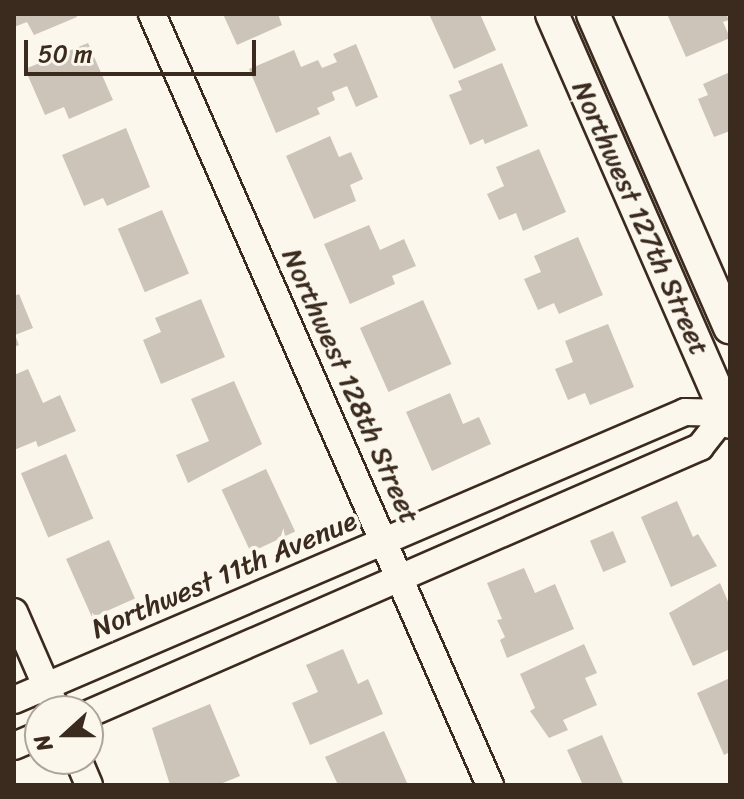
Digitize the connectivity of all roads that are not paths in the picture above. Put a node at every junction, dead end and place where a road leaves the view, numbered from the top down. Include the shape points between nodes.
1 (152, 14) edge
2 (552, 14) edge
3 (593, 14) edge
4 (730, 327) edge
5 (729, 416) edge
6 (384, 541) junction
7 (401, 578) junction
8 (14, 612) edge
9 (46, 686) junction
10 (50, 695) edge
11 (14, 700) edge
12 (104, 707) edge
13 (490, 785) edge

1 - 6 street, Northwest 128th Street
2 - 5 street, Northwest 127th Street
3 - 4 street, Northwest 127th Street
5 - 6 street, Northwest 11th Avenue via 685,412
5 - 7 street via 700,447
6 - 7 street, Northwest 128th Street
6 - 9 street, Northwest 11th Avenue
7 - 12 street
7 - 13 street, Northwest 128th Street
8 - 9 street
9 - 10 street
9 - 11 street, Northwest 11th Avenue

